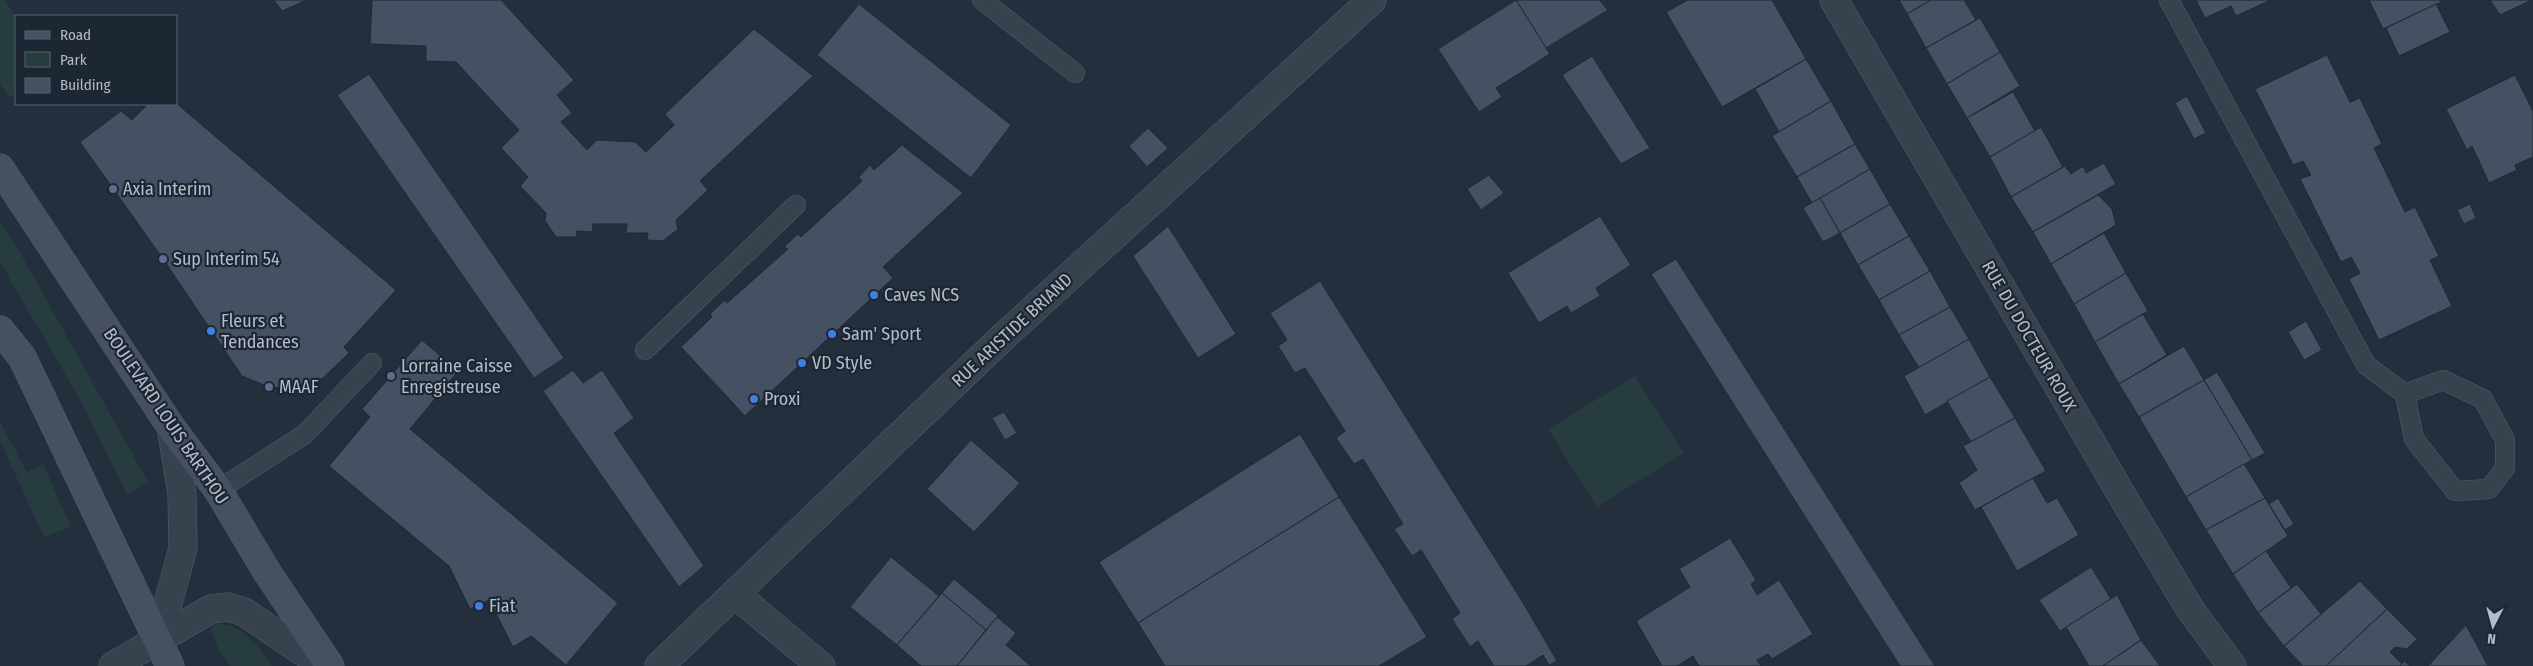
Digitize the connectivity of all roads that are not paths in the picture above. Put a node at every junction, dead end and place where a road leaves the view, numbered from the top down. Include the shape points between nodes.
1 (982, 0) edge
2 (1372, 0) edge
3 (1834, 0) edge
4 (2169, 0) edge
5 (1075, 73) dead end
6 (0, 168) edge
7 (796, 205) dead end
8 (0, 330) edge
9 (644, 350) dead end
10 (372, 363) dead end
11 (2405, 394) junction
12 (171, 427) junction
13 (218, 490) junction
14 (736, 594) junction
15 (158, 640) junction
16 (113, 666) edge
17 (170, 666) edge
18 (324, 666) edge
19 (330, 666) edge
20 (659, 666) edge
21 (821, 666) edge
22 (2232, 666) edge

1 - 5 lane
2 - 14 street, RUE ARISTIDE BRIAND via 1003,336
3 - 22 street, RUE DU DOCTEUR ROUX via 2129,507 2190,608
4 - 11 lane via 2366,365
6 - 12 main road, BOULEVARD LOUIS BARTHOU
7 - 9 lane
8 - 15 main road via 22,357
10 - 13 lane via 305,434
11 - 11 lane via 2443,380 2483,399 2505,440 2505,468 2489,488 2455,491 2414,439
12 - 13 main road, BOULEVARD LOUIS BARTHOU
12 - 15 street via 182,494 183,548
13 - 19 main road, BOULEVARD LOUIS BARTHOU via 267,572
14 - 20 street, RUE ARISTIDE BRIAND
14 - 21 street
15 - 16 street
15 - 17 main road
15 - 18 street via 211,609 228,607 244,612

